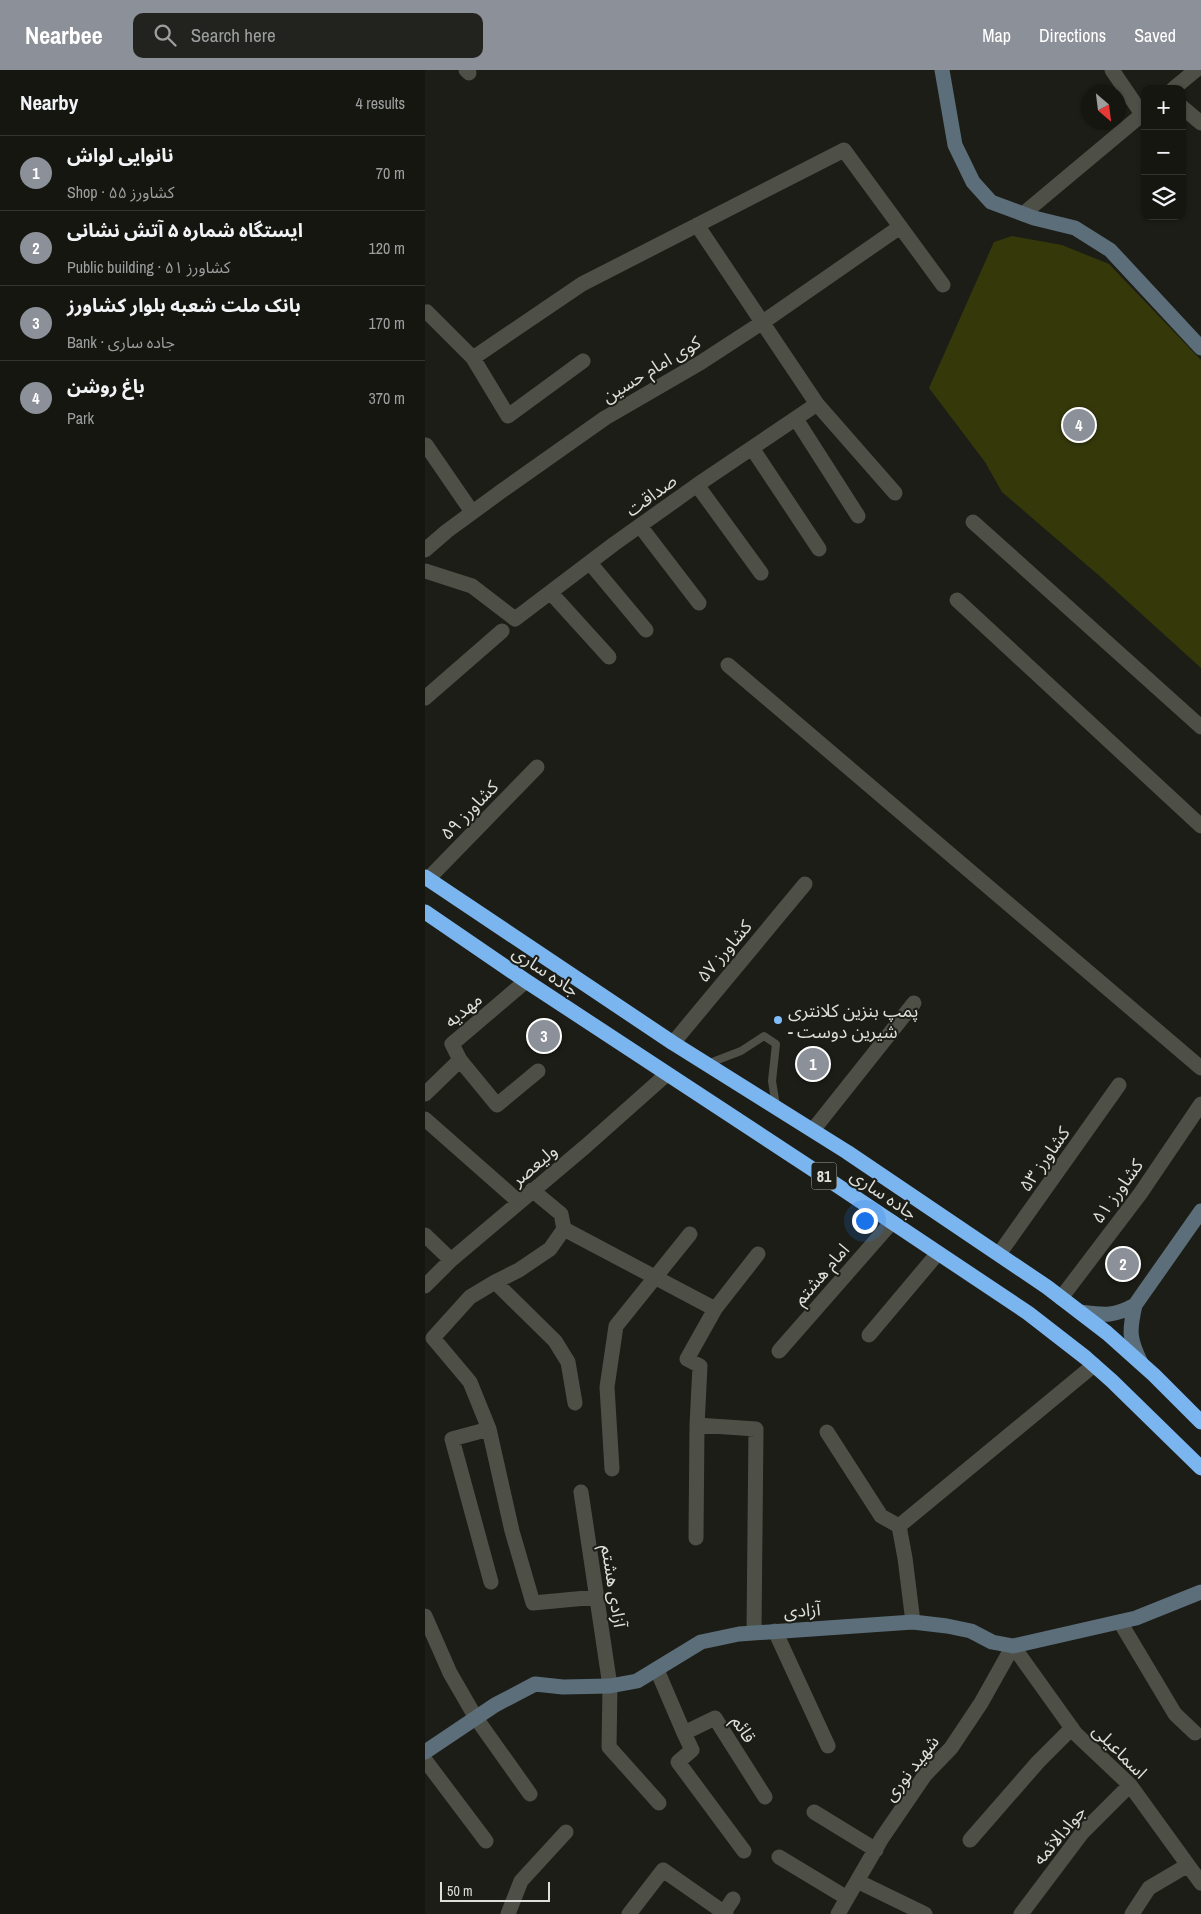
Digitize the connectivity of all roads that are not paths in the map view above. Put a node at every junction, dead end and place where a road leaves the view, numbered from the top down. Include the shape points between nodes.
1 (942, 70) edge
2 (1112, 70) edge
3 (1196, 70) edge
4 (1178, 85) edge
5 (1141, 109) edge
6 (1186, 110) edge
7 (1141, 116) edge
8 (1201, 123) edge
9 (1023, 214) junction
10 (697, 225) junction
11 (900, 227) junction
12 (943, 285) dead end
13 (425, 313) edge
14 (763, 322) junction
15 (1201, 348) edge
16 (473, 358) junction
17 (583, 361) dead end
18 (817, 404) junction
19 (797, 419) junction
20 (426, 445) dead end
21 (752, 448) junction
22 (697, 485) junction
23 (895, 492) dead end
24 (472, 512) junction
25 (858, 516) dead end
26 (973, 522) dead end
27 (640, 526) junction
28 (819, 549) dead end
29 (425, 550) edge
30 (591, 563) junction
31 (425, 570) edge
32 (761, 573) dead end
33 (551, 593) junction
34 (957, 600) dead end
35 (699, 603) dead end
36 (646, 630) dead end
37 (502, 631) dead end
38 (609, 657) dead end
39 (728, 665) dead end
40 (425, 698) edge
41 (1201, 728) edge
42 (537, 767) dead end
43 (1201, 826) edge
44 (426, 878) edge
45 (805, 884) dead end
46 (425, 912) edge
47 (526, 981) junction
48 (914, 1003) dead end
49 (673, 1043) junction
50 (460, 1060) junction
51 (706, 1064) junction
52 (1201, 1068) edge
53 (538, 1071) dead end
54 (667, 1074) junction
55 (1119, 1084) dead end
56 (425, 1094) edge
57 (1201, 1104) edge
58 (776, 1108) junction
59 (425, 1119) edge
60 (813, 1130) junction
61 (532, 1190) junction
62 (519, 1202) junction
63 (1201, 1211) edge
64 (892, 1222) junction
65 (564, 1229) junction
66 (690, 1234) dead end
67 (425, 1235) edge
68 (938, 1253) junction
69 (758, 1254) dead end
70 (999, 1254) junction
71 (451, 1260) junction
72 (656, 1278) junction
73 (495, 1282) junction
74 (425, 1286) edge
75 (1061, 1298) junction
76 (1135, 1305) junction
77 (715, 1310) junction
78 (1080, 1312) junction
79 (869, 1335) dead end
80 (779, 1351) dead end
81 (1141, 1363) junction
82 (1094, 1365) junction
83 (575, 1403) dead end
84 (1201, 1422) edge
85 (697, 1425) junction
86 (489, 1429) junction
87 (827, 1432) dead end
88 (1201, 1468) edge
89 (612, 1469) dead end
90 (581, 1492) dead end
91 (899, 1526) junction
92 (696, 1538) dead end
93 (491, 1582) dead end
94 (1201, 1592) edge
95 (597, 1597) junction
96 (425, 1616) edge
97 (913, 1622) junction
98 (1120, 1622) junction
99 (775, 1631) junction
100 (754, 1632) junction
101 (1013, 1646) junction
102 (657, 1670) junction
103 (610, 1686) junction
104 (476, 1718) junction
105 (1072, 1728) junction
106 (685, 1733) junction
107 (1195, 1733) dead end
108 (828, 1746) dead end
109 (425, 1752) edge
110 (425, 1760) edge
111 (1130, 1785) junction
112 (530, 1794) dead end
113 (765, 1796) dead end
114 (659, 1803) dead end
115 (814, 1812) dead end
116 (566, 1832) dead end
117 (970, 1840) dead end
118 (486, 1841) dead end
119 (876, 1850) junction
120 (744, 1851) dead end
121 (779, 1856) dead end
122 (1188, 1865) junction
123 (857, 1881) junction
124 (1201, 1882) edge
125 (847, 1898) junction
126 (733, 1899) dead end
127 (508, 1914) edge
128 (629, 1914) edge
129 (724, 1914) edge
130 (838, 1914) edge
131 (925, 1914) edge
132 (1021, 1914) edge
133 (1132, 1914) edge

1 - 9 street via 955,145 973,182 991,202
2 - 5 street
3 - 4 street
6 - 8 street
7 - 9 street
9 - 15 street via 1075,228 1110,250
10 - 11 street via 844,150
10 - 14 street
10 - 16 street via 582,284
11 - 12 street
11 - 14 street, کوی امام حسین
13 - 16 street
14 - 18 street
14 - 24 street, کوی امام حسین via 605,418
16 - 17 street via 508,416
18 - 19 street, صداقت
18 - 23 street
19 - 21 street, صداقت
19 - 25 street
20 - 24 street
21 - 22 street, صداقت
21 - 28 street
22 - 27 street, صداقت
22 - 32 street
24 - 29 street, کوی امام حسین
26 - 41 street
27 - 30 street, صداقت
27 - 35 street
30 - 33 street, صداقت
30 - 36 street
31 - 33 street, صداقت via 472,586 515,619
33 - 38 street
34 - 43 street
37 - 40 street
39 - 52 street
42 - 44 street, کشاورز ۵۹
44 - 49 highway, جاده ساری / 81
45 - 49 street, کشاورز ۵۷
46 - 47 highway, جاده ساری / 81
47 - 50 street, مهدیه via 452,1044
47 - 54 highway, جاده ساری / 81
48 - 60 street
49 - 51 highway, جاده ساری / 81
50 - 53 street via 497,1105
50 - 56 street
51 - 58 highway, جاده ساری / 81
51 - 58 lane via 741,1051 765,1036 776,1044 772,1081
54 - 61 street, ولیعصر
54 - 64 highway, جاده ساری / 81
55 - 70 street, کشاورز ۵۳
57 - 75 street, کشاورز ۵۱ via 1140,1194
58 - 60 highway, جاده ساری / 81
59 - 62 street
60 - 70 highway, جاده ساری / 81
61 - 62 street, ولیعصر
61 - 65 street via 561,1214
62 - 71 street, ولیعصر
63 - 76 street
64 - 68 highway, جاده ساری / 81
64 - 80 street, امام هشتم
65 - 72 street
65 - 73 street via 550,1249
66 - 72 street
67 - 71 street
68 - 79 street
68 - 82 highway, جاده ساری / 81 via 1028,1314
69 - 77 street
70 - 75 highway, جاده ساری / 81
71 - 74 street, ولیعصر
72 - 77 street
72 - 89 street via 616,1326 607,1387
73 - 83 street via 555,1341 568,1362
73 - 86 street via 470,1297 433,1338 471,1382
75 - 78 highway, جاده ساری / 81
76 - 78 street via 1119,1314
76 - 81 street via 1131,1323 1132,1345
77 - 85 street via 687,1359 700,1366
78 - 81 highway, جاده ساری / 81
81 - 84 highway, جاده ساری / 81
82 - 88 highway, جاده ساری / 81
82 - 91 street
85 - 92 street
85 - 100 street via 756,1429
86 - 93 street via 452,1439
86 - 95 street via 512,1531 533,1604
87 - 91 street via 881,1516
90 - 95 street, آزادی هشتم
91 - 97 street
94 - 98 street, آزادی
95 - 103 street, آزادی هشتم
96 - 104 street via 450,1672
97 - 99 street, آزادی
97 - 101 street, آزادی via 971,1631 992,1642
98 - 101 street, آزادی
98 - 107 street via 1175,1714
99 - 100 street, آزادی
99 - 108 street
100 - 102 street, آزادی via 701,1642
101 - 105 street, اسماعیلی
101 - 119 street, شهید نوری via 951,1748 925,1775
102 - 103 street, آزادی via 637,1681
102 - 106 street
103 - 104 street, آزادی via 535,1684
103 - 114 street, آزادی هشتم via 609,1747
104 - 109 street, آزادی
104 - 112 street
105 - 111 street, اسماعیلی
105 - 117 street
106 - 113 street, قائم via 715,1718
106 - 120 street via 692,1750 678,1762
110 - 118 street
111 - 122 street, اسماعیلی
111 - 132 street, جوادالائمه via 1082,1833
115 - 119 street
116 - 127 street via 521,1881
119 - 123 street, شهید نوری
121 - 125 street
122 - 124 street, اسماعیلی
122 - 133 street via 1149,1888
123 - 125 street, شهید نوری
123 - 131 street
125 - 130 street, شهید نوری
126 - 129 street
128 - 129 street via 663,1870

